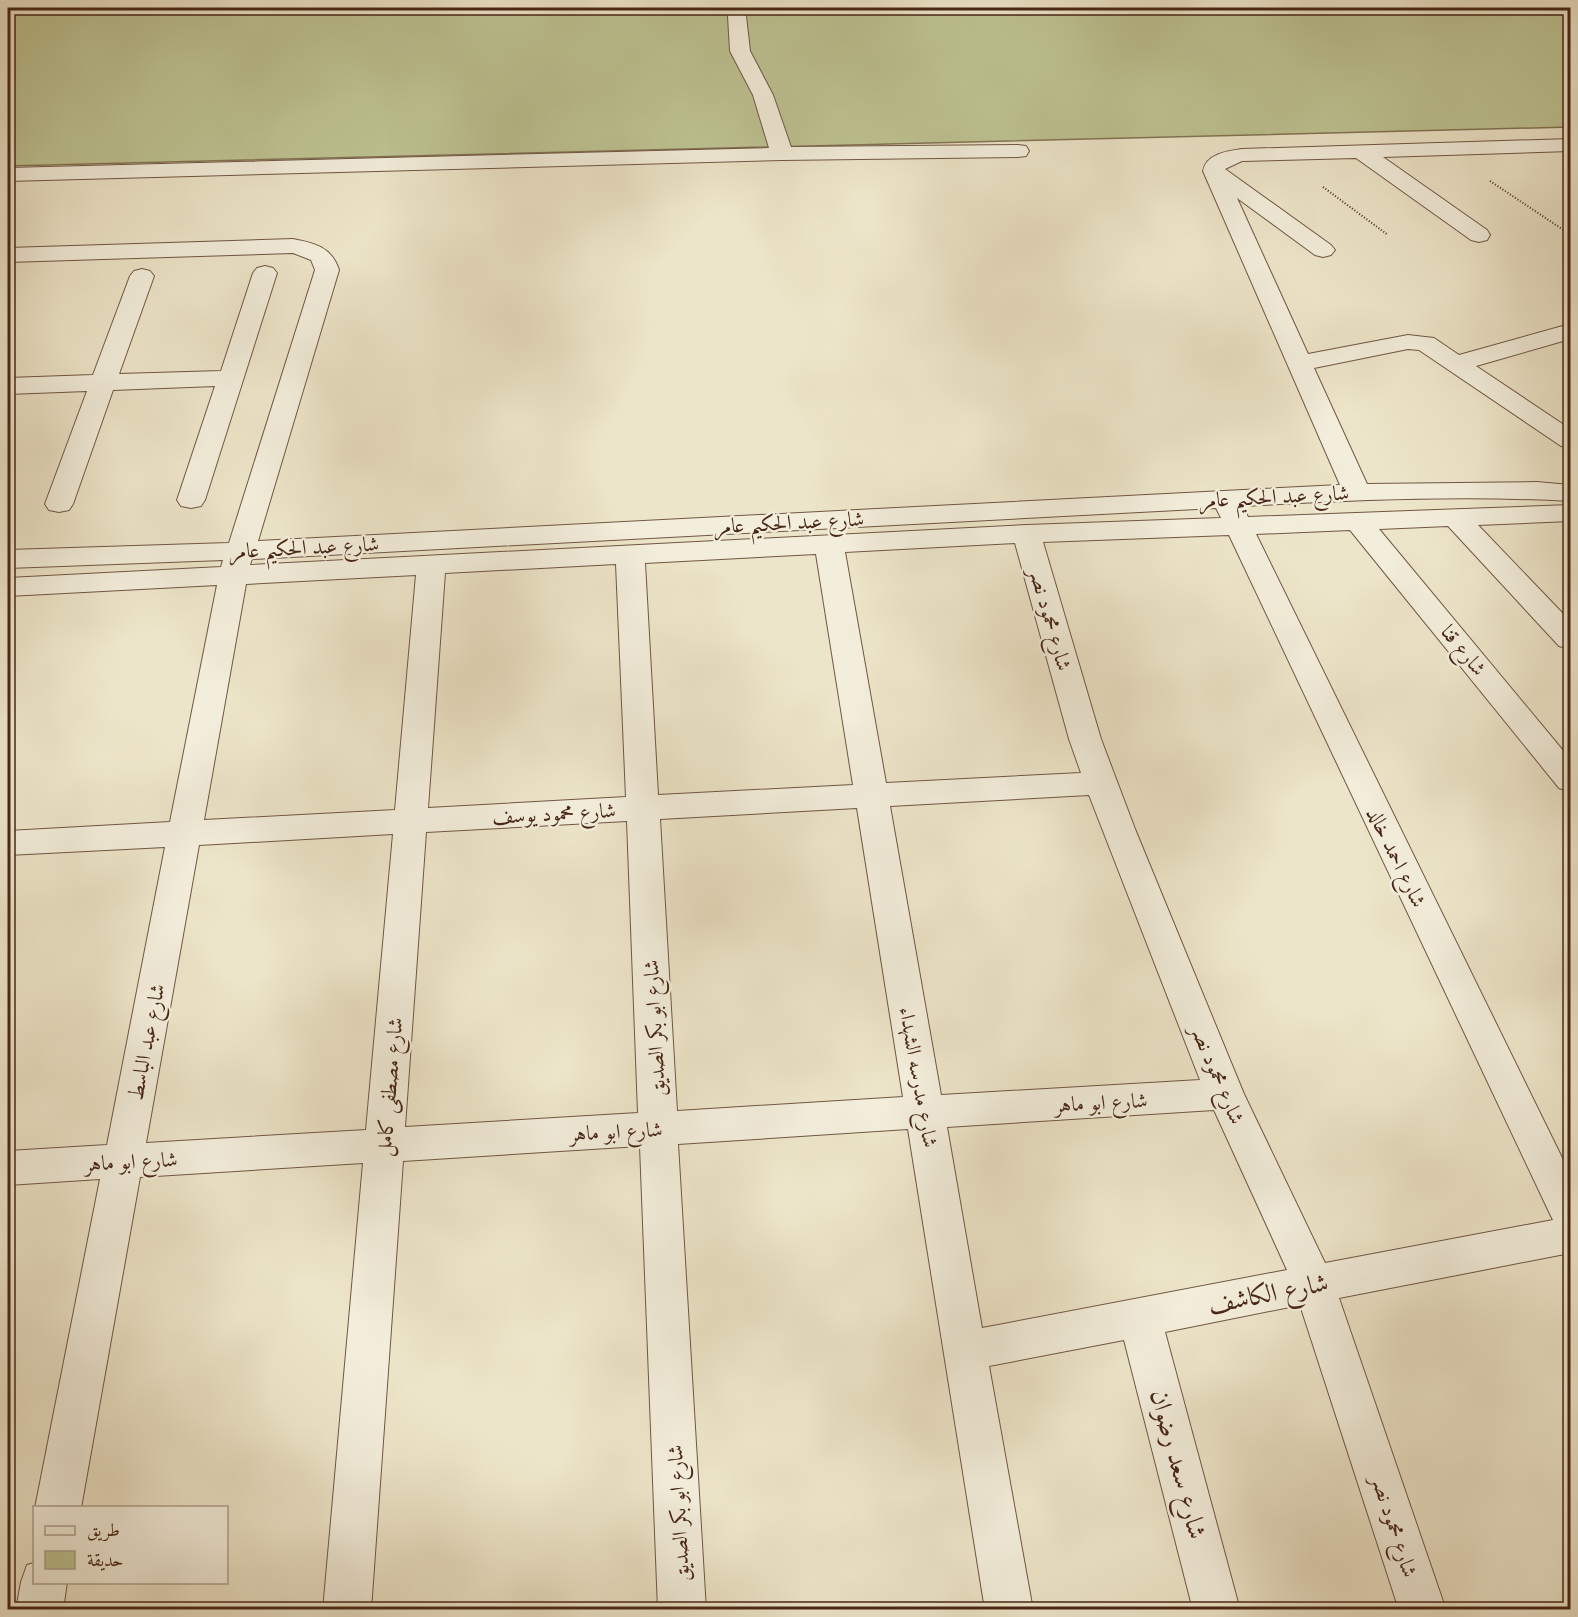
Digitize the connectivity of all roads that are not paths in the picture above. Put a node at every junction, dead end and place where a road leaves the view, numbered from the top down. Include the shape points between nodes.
1 (732, 8) edge
2 (1570, 145) edge
3 (1536, 146) junction
4 (1017, 150) dead end
5 (1362, 152) junction
6 (782, 154) junction
7 (1570, 168) edge
8 (1214, 171) junction
9 (8, 175) edge
10 (1479, 235) dead end
11 (1323, 250) dead end
12 (8, 255) edge
13 (265, 273) dead end
14 (142, 276) dead end
15 (1570, 332) edge
16 (1299, 363) junction
17 (1458, 363) junction
18 (230, 378) junction
19 (103, 383) junction
20 (8, 386) edge
21 (1570, 440) edge
22 (1570, 493) edge
23 (191, 500) dead end
24 (59, 504) dead end
25 (1357, 506) junction
26 (1231, 512) junction
27 (1570, 513) edge
28 (1456, 518) junction
29 (1026, 534) junction
30 (829, 544) junction
31 (630, 554) junction
32 (8, 559) edge
33 (236, 563) junction
34 (431, 565) junction
35 (8, 587) edge
36 (1570, 639) edge
37 (1570, 780) edge
38 (1101, 783) junction
39 (872, 795) junction
40 (644, 808) junction
41 (410, 821) junction
42 (185, 834) junction
43 (8, 843) edge
44 (1225, 1094) junction
45 (924, 1112) junction
46 (659, 1128) junction
47 (384, 1145) junction
48 (123, 1161) junction
49 (8, 1168) edge
50 (1570, 1214) edge
51 (1570, 1235) edge
52 (1314, 1284) junction
53 (1140, 1319) junction
54 (965, 1351) junction
55 (58, 1506) edge
56 (44, 1584) edge
57 (39, 1610) edge
58 (347, 1610) edge
59 (682, 1610) edge
60 (1009, 1610) edge
61 (1217, 1610) edge
62 (1423, 1610) edge

1 - 6 street via 737,16 740,51 767,104
2 - 3 street
3 - 5 street
3 - 7 street
4 - 6 street
5 - 8 street via 1230,157 1215,165
5 - 10 street
6 - 9 street
8 - 11 street
8 - 16 street, شارع قنا
12 - 33 street, شارع عبد الباسط via 293,246 314,252 326,261 327,270
13 - 18 street
14 - 19 street
15 - 17 street
16 - 17 street via 1417,342
16 - 25 street, شارع قنا
17 - 21 street
18 - 19 street
18 - 23 street
19 - 20 street
19 - 24 street
22 - 25 street, شارع عبد الحكيم عامر via 1537,490
25 - 26 street, شارع عبد الحكيم عامر
25 - 28 street, شارع عبد الحكيم عامر
25 - 37 street, شارع قنا
26 - 29 street, شارع عبد الحكيم عامر
26 - 33 street, شارع عبد الحكيم عامر
26 - 50 street, شارع احمد خالد
27 - 28 street, شارع عبد الحكيم عامر
28 - 36 street
29 - 30 street, شارع عبد الحكيم عامر
29 - 38 street, شارع محمود نصر
30 - 31 street, شارع عبد الحكيم عامر
30 - 39 street, شارع مدرسه الشهداء
31 - 34 street, شارع عبد الحكيم عامر
31 - 40 street, شارع ابو بكر الصديق
32 - 33 street, شارع عبد الحكيم عامر
33 - 34 street, شارع عبد الحكيم عامر
33 - 35 street, شارع عبد الحكيم عامر
33 - 42 street, شارع عبد الباسط
34 - 41 street, شارع مصطفى كامل
38 - 39 street, شارع محمود يوسف
38 - 44 street, شارع محمود نصر
39 - 40 street, شارع محمود يوسف
39 - 45 street, شارع مدرسه الشهداء
40 - 41 street, شارع محمود يوسف
40 - 46 street, شارع ابو بكر الصديق
41 - 42 street, شارع محمود يوسف
41 - 47 street, شارع مصطفى كامل
42 - 43 street, شارع محمود يوسف
42 - 48 street, شارع عبد الباسط
44 - 45 street, شارع ابو ماهر
44 - 52 street, شارع محمود نصر
45 - 46 street, شارع ابو ماهر
45 - 54 street, شارع مدرسه الشهداء
46 - 47 street, شارع ابو ماهر
46 - 59 street, شارع ابو بكر الصديق
47 - 48 street, شارع ابو ماهر
47 - 58 street, شارع مصطفى كامل
48 - 49 street, شارع ابو ماهر
48 - 55 street, شارع عبد الباسط
51 - 52 street, شارع الكاشف
52 - 53 street, شارع الكاشف
52 - 62 street, شارع محمود نصر
53 - 54 street, شارع الكاشف
53 - 61 street, شارع سعد رضوان
54 - 60 street, شارع مدرسه الشهداء
56 - 57 street

